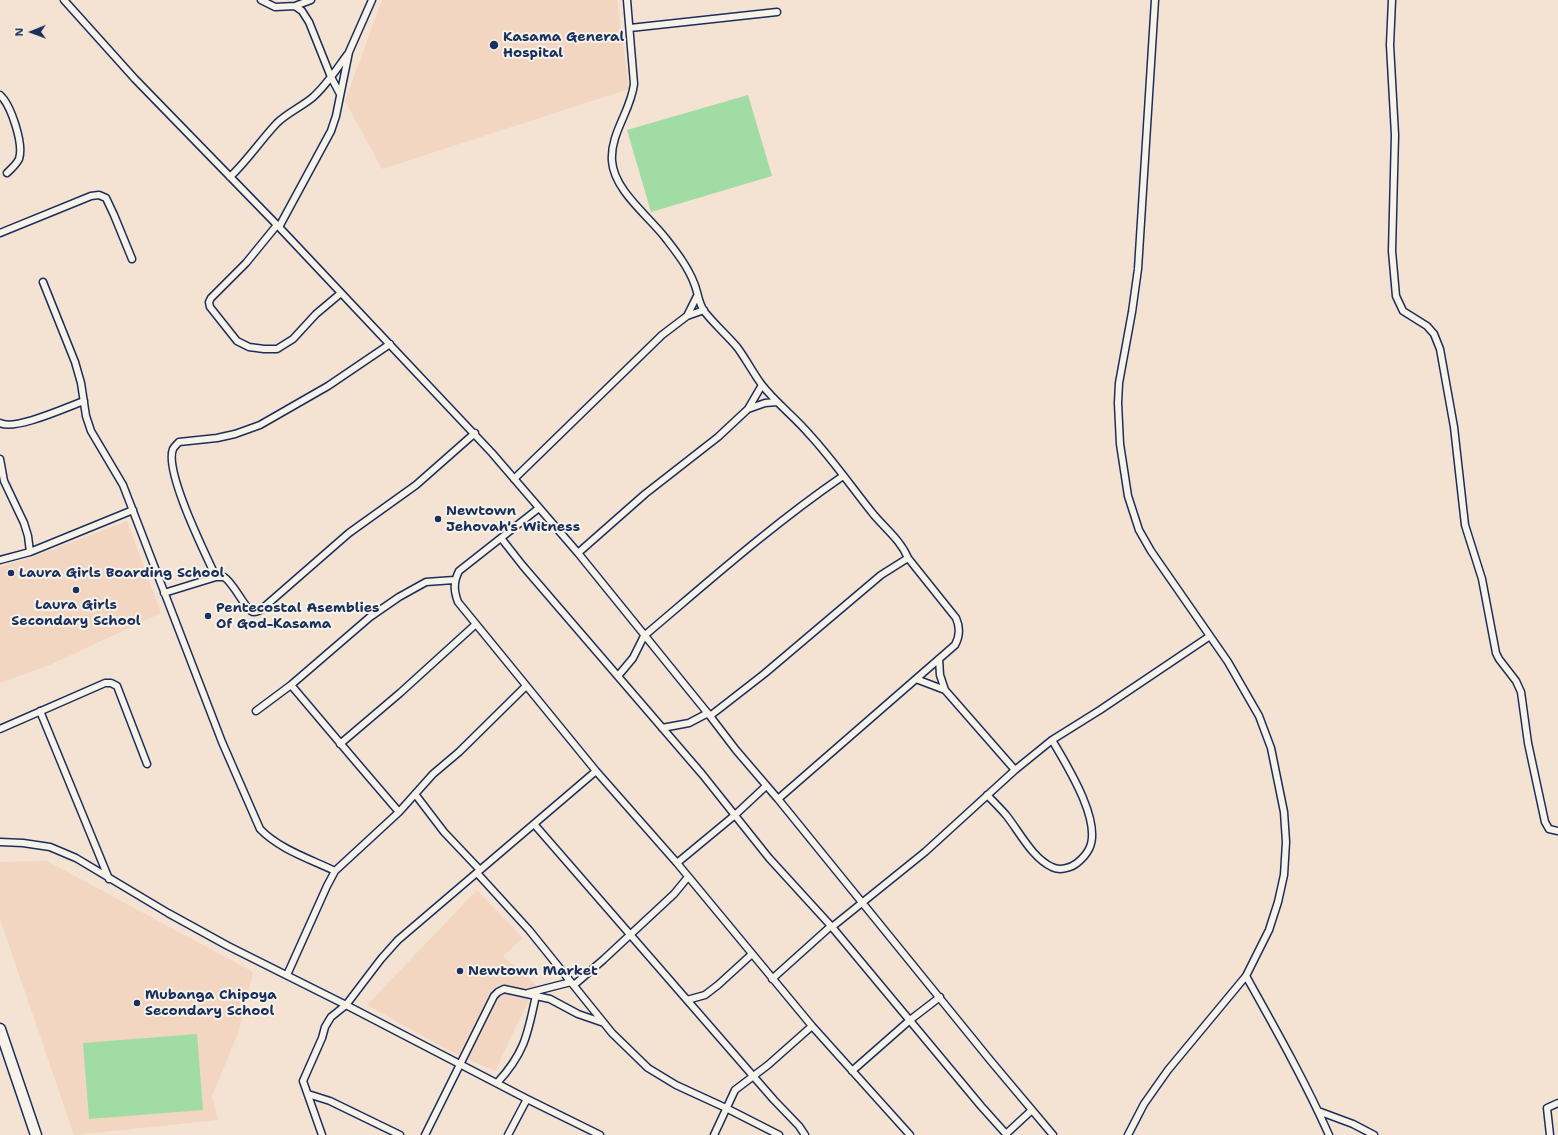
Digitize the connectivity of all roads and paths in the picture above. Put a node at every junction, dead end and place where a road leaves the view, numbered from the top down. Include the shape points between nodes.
1 (64, 0) edge
2 (261, 0) edge
3 (310, 0) edge
4 (372, 0) edge
5 (627, 0) edge
6 (1155, 0) edge
7 (1392, 0) edge
8 (295, 6) junction
9 (777, 12) dead end
10 (630, 28) junction
11 (349, 52) junction
12 (331, 77) junction
13 (340, 94) junction
14 (0, 95) edge
15 (7, 173) dead end
16 (230, 177) junction
17 (278, 226) junction
18 (0, 234) edge
19 (132, 259) dead end
20 (43, 282) dead end
21 (341, 293) junction
22 (697, 296) junction
23 (704, 310) junction
24 (688, 316) junction
25 (390, 344) junction
26 (762, 385) junction
27 (84, 401) junction
28 (777, 402) junction
29 (748, 409) junction
30 (0, 423) edge
31 (475, 433) junction
32 (0, 459) edge
33 (843, 476) junction
34 (514, 479) junction
35 (539, 508) junction
36 (133, 510) junction
37 (501, 538) junction
38 (30, 552) junction
39 (578, 553) junction
40 (908, 558) junction
41 (0, 560) edge
42 (216, 577) junction
43 (454, 580) junction
44 (164, 593) junction
45 (476, 624) junction
46 (644, 636) junction
47 (1210, 636) junction
48 (939, 659) junction
49 (618, 676) junction
50 (916, 679) junction
51 (291, 685) junction
52 (526, 686) junction
53 (945, 690) junction
54 (40, 711) junction
55 (256, 711) dead end
56 (709, 715) junction
57 (662, 728) junction
58 (0, 729) edge
59 (1052, 740) junction
60 (340, 744) junction
61 (146, 764) dead end
62 (596, 770) junction
63 (1015, 770) junction
64 (766, 786) junction
65 (415, 794) junction
66 (987, 795) junction
67 (778, 799) junction
68 (399, 812) junction
69 (735, 815) junction
70 (534, 824) junction
71 (1558, 832) edge
72 (0, 842) edge
73 (677, 863) junction
74 (336, 871) junction
75 (479, 872) junction
76 (688, 877) junction
77 (109, 879) junction
78 (862, 902) junction
79 (831, 927) junction
80 (629, 935) junction
81 (752, 954) junction
82 (287, 975) junction
83 (1246, 976) junction
84 (772, 979) junction
85 (572, 983) junction
86 (527, 994) junction
87 (536, 995) junction
88 (940, 997) junction
89 (687, 1000) junction
90 (346, 1005) junction
91 (910, 1020) junction
92 (604, 1023) junction
93 (812, 1026) junction
94 (0, 1029) edge
95 (459, 1064) junction
96 (852, 1071) junction
97 (754, 1076) junction
98 (496, 1083) junction
99 (308, 1094) junction
100 (527, 1099) junction
101 (1558, 1102) edge
102 (726, 1108) junction
103 (1032, 1110) junction
104 (1318, 1111) junction
105 (596, 1134) edge
106 (36, 1135) edge
107 (322, 1135) edge
108 (400, 1135) edge
109 (425, 1135) edge
110 (508, 1135) edge
111 (714, 1135) edge
112 (779, 1135) edge
113 (805, 1135) edge
114 (910, 1135) edge
115 (1007, 1135) edge
116 (1053, 1135) edge
117 (1128, 1135) edge
118 (1329, 1135) edge
119 (1374, 1135) edge
120 (1550, 1135) edge

1 - 16 street via 135,79
2 - 8 street via 275,7
3 - 8 street
4 - 11 street
5 - 10 street
6 - 47 street via 1138,269 1119,383 1120,444 1128,496 1139,530
7 - 71 street via 1390,45 1395,135 1392,251 1396,296 1403,311 1427,326 1434,334 1440,349 1454,427 1465,525 1482,579 1496,653 1510,671 1521,692 1528,744 1546,822 1549,829
8 - 12 street via 309,22
9 - 10 street
10 - 22 street via 634,84 633,93 614,138 612,162 615,175 631,199 663,234 678,255 694,281
11 - 12 street
11 - 13 street
12 - 13 street
12 - 16 street via 312,98 277,123
13 - 17 street via 331,131
14 - 15 street via 4,99 19,138 19,158
16 - 17 street
17 - 21 street
17 - 21 street via 211,298 210,307 237,341 249,347 277,349 293,339 316,314
18 - 19 street via 91,196 99,195 106,198
20 - 27 street via 75,362
21 - 25 street
22 - 23 street
22 - 24 street
23 - 24 street
23 - 26 street via 737,347
24 - 34 street via 662,335
25 - 31 street
25 - 42 street via 328,386 260,425 217,438 179,442 174,449 172,460 177,486
26 - 28 street
26 - 29 street
27 - 30 street via 22,422 4,425
27 - 36 street via 91,431 123,485
28 - 29 street
28 - 33 street via 805,428
29 - 39 street
31 - 34 street
31 - 42 street via 416,485 349,533 257,612 248,609 228,580
32 - 38 street via 4,481 24,523
33 - 40 street via 904,549
33 - 46 street via 776,526
34 - 35 street
35 - 37 street
35 - 39 street
36 - 38 street
36 - 44 street
37 - 43 street via 459,572
37 - 49 street
38 - 41 street
39 - 46 street
40 - 48 street via 958,622 959,633 955,645
40 - 56 street via 881,575 764,674
42 - 44 street
43 - 45 street via 454,592 458,602
43 - 51 street via 426,582 398,598 370,617
44 - 74 street via 222,742 260,829 279,844
45 - 52 street
45 - 60 street
46 - 49 street via 633,658
46 - 56 street
47 - 59 street
47 - 83 street via 1259,716 1271,748 1284,812 1284,875 1278,902 1269,930
48 - 50 street
48 - 53 street via 940,675
49 - 57 street
50 - 53 street
50 - 67 street
51 - 55 street
51 - 60 street
52 - 62 street
52 - 65 street
53 - 63 street
54 - 58 street
54 - 61 street via 105,683 111,683 117,686
54 - 77 street
56 - 57 street via 689,723
56 - 64 street
57 - 69 street
59 - 63 street
59 - 66 street via 1085,804 1092,834 1090,848 1085,856 1064,869 1052,868 1028,846
60 - 68 street
62 - 70 street
62 - 73 street
63 - 66 street
64 - 67 street
64 - 69 street
65 - 68 street
65 - 75 street
66 - 78 street via 925,852
67 - 78 street
68 - 74 street
69 - 73 street
69 - 79 street via 797,891
70 - 75 street
70 - 80 street
72 - 77 street via 50,847 76,858
73 - 76 street
74 - 82 street
75 - 85 street
75 - 90 street via 398,940
76 - 80 street via 674,894
76 - 81 street
77 - 82 street
78 - 79 street
78 - 88 street
79 - 84 street
79 - 91 street
80 - 85 street via 603,960
80 - 89 street
81 - 84 street
81 - 89 street via 718,986 705,995
82 - 90 street
83 - 104 street
83 - 117 street via 1168,1070 1144,1104
84 - 93 street
85 - 86 street via 554,985
85 - 92 street
86 - 87 street
86 - 95 street via 504,990 494,996
87 - 92 street
87 - 98 street via 522,1049
88 - 91 street
88 - 103 street
89 - 97 street
90 - 95 street
90 - 99 street via 331,1017 325,1027 304,1076
91 - 96 street
91 - 115 street
92 - 102 street via 633,1054 661,1077
93 - 96 street
93 - 97 street
94 - 106 main road
95 - 98 street
95 - 109 street
96 - 114 street
97 - 102 street via 735,1090
97 - 113 street
98 - 100 street
99 - 107 street
99 - 108 street via 330,1100
100 - 105 street
100 - 110 street
101 - 120 street via 1547,1108
102 - 111 street
102 - 112 street
103 - 115 street
103 - 116 street
104 - 118 street
104 - 119 street

